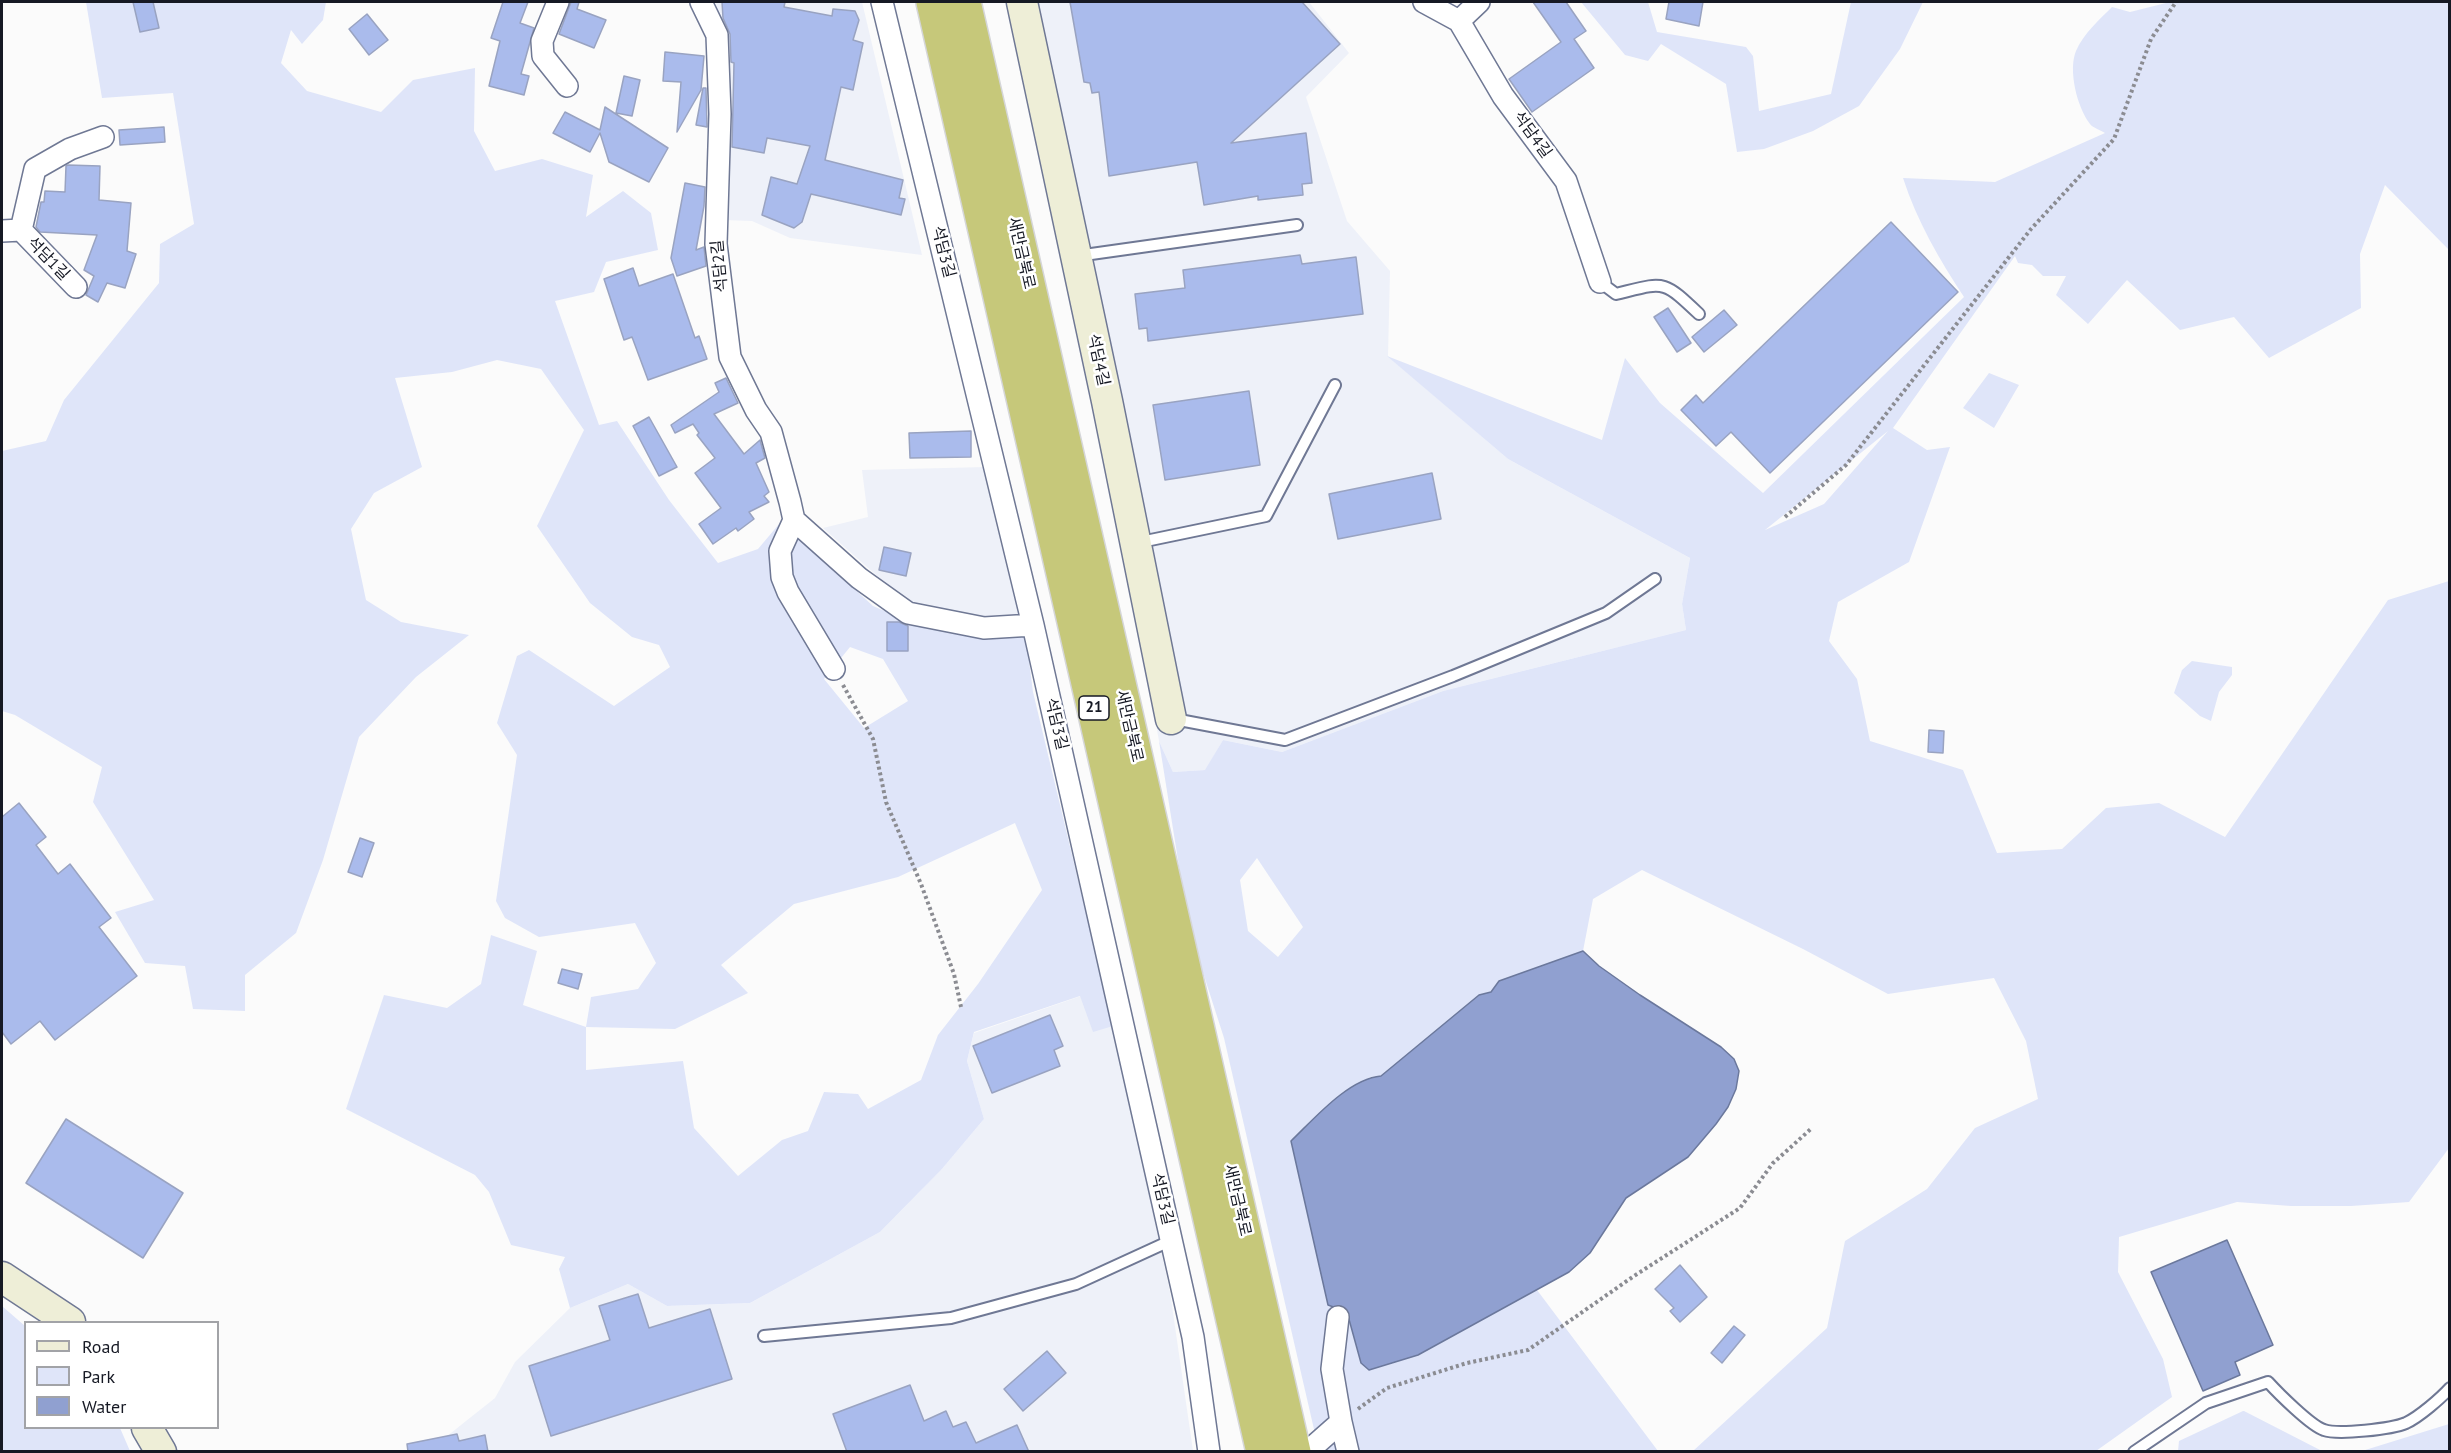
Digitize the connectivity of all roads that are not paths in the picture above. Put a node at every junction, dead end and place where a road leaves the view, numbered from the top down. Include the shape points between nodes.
1 (558, 2) edge
2 (701, 2) edge
3 (882, 2) edge
4 (933, 2) edge
5 (964, 2) edge
6 (1022, 2) edge
7 (1424, 2) edge
8 (1479, 2) edge
9 (1460, 21) junction
10 (567, 86) dead end
11 (103, 137) dead end
12 (1297, 225) dead end
13 (11, 230) edge
14 (1077, 256) junction
15 (1600, 282) joint
16 (76, 287) dead end
17 (1699, 314) dead end
18 (1335, 385) dead end
19 (794, 520) junction
20 (1136, 543) junction
21 (1655, 579) dead end
22 (1033, 625) junction
23 (834, 669) road end
24 (1171, 719) joint
25 (1172, 1240) junction
26 (2, 1277) edge
27 (1338, 1317) dead end
28 (67, 1321) edge
29 (764, 1336) dead end
30 (2450, 1388) edge
31 (1269, 1410) junction
32 (1341, 1422) junction
33 (148, 1429) edge
34 (161, 1452) edge
35 (1209, 1452) edge
36 (1263, 1452) edge
37 (1294, 1452) edge
38 (1307, 1452) edge
39 (1348, 1452) edge
40 (2134, 1452) edge

1 - 10 street via 542,41 543,56
2 - 19 street, 석담2길 via 717,35 720,114 716,244 730,357 771,432
3 - 22 street, 석담3길
4 - 31 highway, 새만금북로 / 21
5 - 31 highway, 새만금북로 / 21
6 - 14 street, 석담4길
7 - 9 street
8 - 9 street
9 - 15 street, 석담4길 via 1503,96 1566,181
11 - 13 street, 석담1길 via 70,149 35,170
12 - 14 lane
13 - 16 street, 석담1길
14 - 20 street, 석담4길
15 - 17 lane via 1616,294 1657,284 1674,290
18 - 20 lane via 1266,516
19 - 22 street via 859,578 908,614 984,628
19 - 23 street via 780,551 782,577
20 - 24 street, 석담4길
21 - 24 lane via 1606,613 1285,740
22 - 25 street, 석담3길
25 - 29 lane via 1076,1284 951,1318
25 - 35 street, 석담3길 via 1193,1337
26 - 28 street
27 - 32 street via 1332,1369
30 - 40 lane via 2406,1423 2355,1432 2323,1430 2268,1382 2206,1404
31 - 36 highway, 새만금북로 / 21
31 - 37 highway, 새만금북로 / 21
32 - 38 street
32 - 39 street
33 - 34 street

